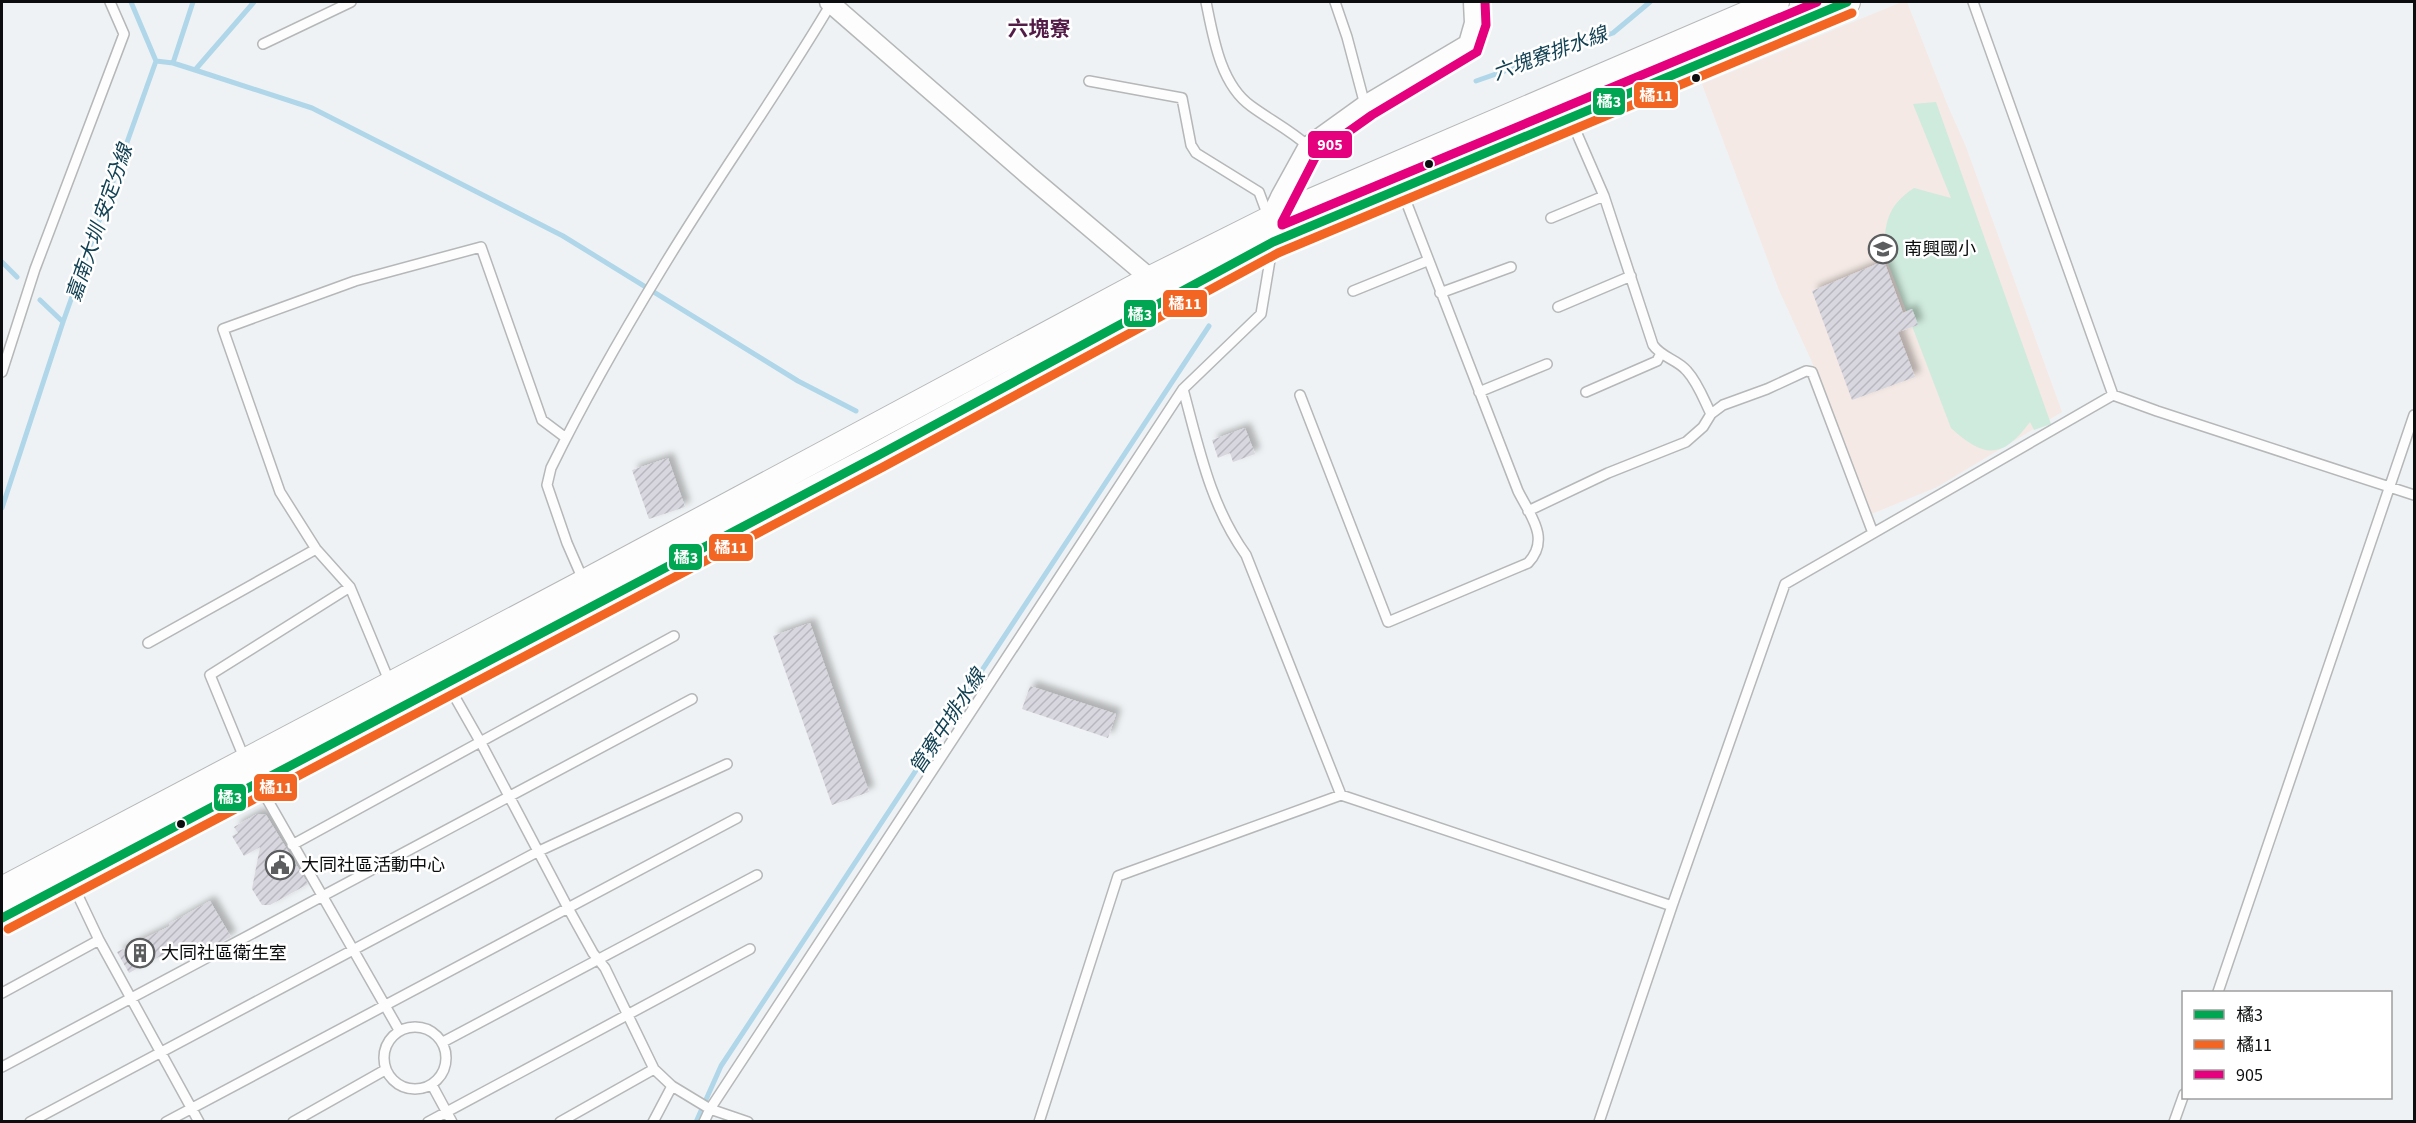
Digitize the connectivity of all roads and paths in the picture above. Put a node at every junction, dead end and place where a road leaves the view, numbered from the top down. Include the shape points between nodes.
1 (110, 2) edge
2 (351, 2) edge
3 (831, 2) edge
4 (1206, 2) edge
5 (1335, 2) edge
6 (1473, 2) edge
7 (1776, 2) edge
8 (1846, 2) edge
9 (1973, 2) edge
10 (264, 44) dead end
11 (1089, 81) dead end
12 (1365, 105) junction
13 (1569, 117) junction
14 (1308, 146) junction
15 (1400, 188) junction
16 (1604, 196) junction
17 (1551, 218) dead end
18 (1271, 231) junction
19 (1427, 261) junction
20 (1511, 267) dead end
21 (1630, 276) junction
22 (1151, 279) junction
23 (1353, 291) dead end
24 (1440, 293) junction
25 (1558, 306) dead end
26 (1660, 355) junction
27 (1547, 364) dead end
28 (2, 372) edge
29 (1183, 389) junction
30 (1479, 392) junction
31 (1586, 392) dead end
32 (1300, 395) dead end
33 (2113, 395) junction
34 (1711, 414) junction
35 (2415, 415) edge
36 (566, 438) junction
37 (2391, 487) junction
38 (2415, 495) edge
39 (1528, 511) junction
40 (1873, 534) junction
41 (316, 549) junction
42 (350, 587) junction
43 (590, 593) junction
44 (674, 636) dead end
45 (148, 643) dead end
46 (440, 672) junction
47 (396, 695) junction
48 (692, 699) dead end
49 (481, 743) junction
50 (727, 764) dead end
51 (251, 772) junction
52 (1341, 795) junction
53 (508, 797) junction
54 (737, 818) dead end
55 (292, 845) junction
56 (537, 852) junction
57 (66, 871) junction
58 (757, 875) dead end
59 (2, 890) edge
60 (322, 897) junction
61 (1672, 906) junction
62 (568, 908) junction
63 (2, 918) edge
64 (99, 940) junction
65 (750, 949) dead end
66 (353, 951) junction
67 (598, 959) junction
68 (2219, 991) edge
69 (2, 993) edge
70 (132, 998) junction
71 (385, 1006) junction
72 (627, 1014) junction
73 (399, 1030) junction
74 (443, 1042) junction
75 (161, 1050) junction
76 (2, 1067) edge
77 (654, 1069) junction
78 (385, 1070) junction
79 (432, 1085) junction
80 (672, 1086) junction
81 (2182, 1099) edge
82 (192, 1108) junction
83 (710, 1109) junction
84 (447, 1111) junction
85 (30, 1122) edge
86 (166, 1122) edge
87 (199, 1122) edge
88 (293, 1122) edge
89 (428, 1122) edge
90 (453, 1122) edge
91 (560, 1122) edge
92 (653, 1122) edge
93 (704, 1122) edge
94 (748, 1122) edge
95 (1039, 1122) edge
96 (1599, 1122) edge
97 (2174, 1122) edge

1 - 28 lane via 124,34 35,269
2 - 10 lane
3 - 22 street
3 - 36 lane via 654,282
4 - 14 lane via 1219,56 1238,94
5 - 12 lane
6 - 12 street via 1474,24 1468,44
7 - 18 main road
8 - 13 main road
9 - 33 lane
11 - 18 lane via 1182,98 1196,153 1259,192
12 - 14 street
13 - 15 main road
13 - 16 lane
14 - 18 street
15 - 18 main road
15 - 19 lane
16 - 17 lane
16 - 21 lane
18 - 22 main road
18 - 29 lane via 1261,314
18 - 43 main road via 988,397
19 - 23 lane
19 - 24 lane
20 - 24 lane
21 - 25 lane
21 - 26 lane
22 - 43 main road
24 - 30 lane
26 - 31 lane via 1657,361
26 - 34 lane via 1688,371
27 - 30 lane
29 - 52 lane via 1209,485 1228,530 1246,555
29 - 83 lane
30 - 39 lane
32 - 39 lane via 1388,622 1528,563 1537,554 1539,543 1537,526
33 - 37 lane
33 - 40 lane
34 - 39 lane via 1686,442
34 - 40 lane via 1747,395 1812,372
35 - 37 lane
36 - 41 lane via 542,420 481,247 355,281 223,329 280,492
36 - 43 lane via 547,485
37 - 38 lane
37 - 68 lane
40 - 61 lane via 1785,584
41 - 42 lane
41 - 45 lane
42 - 47 lane
42 - 51 lane via 210,675
43 - 46 main road
44 - 49 lane
46 - 47 main road
46 - 49 lane
47 - 51 main road
48 - 53 lane
49 - 53 lane
49 - 55 lane
50 - 56 lane
51 - 55 lane
51 - 57 main road
52 - 61 lane
52 - 95 lane via 1118,876
53 - 56 lane
53 - 60 lane
54 - 62 lane
55 - 60 lane
56 - 62 lane
56 - 66 lane
57 - 59 main road
57 - 63 main road
57 - 64 lane
58 - 67 lane
60 - 66 lane
60 - 70 lane
61 - 96 lane
62 - 67 lane
62 - 71 lane
64 - 69 lane
64 - 70 lane
65 - 72 lane
66 - 71 lane
66 - 75 lane
67 - 72 lane
67 - 74 lane
70 - 75 lane
70 - 76 lane
71 - 73 lane
71 - 82 lane
72 - 77 lane
72 - 84 lane
73 - 74 lane via 416,1026 432,1031
73 - 78 lane via 387,1044
74 - 79 lane via 448,1056 445,1070
75 - 82 lane
75 - 85 lane
77 - 80 lane
77 - 91 lane
78 - 79 lane via 405,1088
78 - 88 lane
79 - 84 lane
80 - 83 lane
80 - 92 lane
81 - 97 lane
82 - 86 lane
82 - 87 lane
83 - 93 lane
83 - 94 lane
84 - 89 lane
84 - 90 lane

